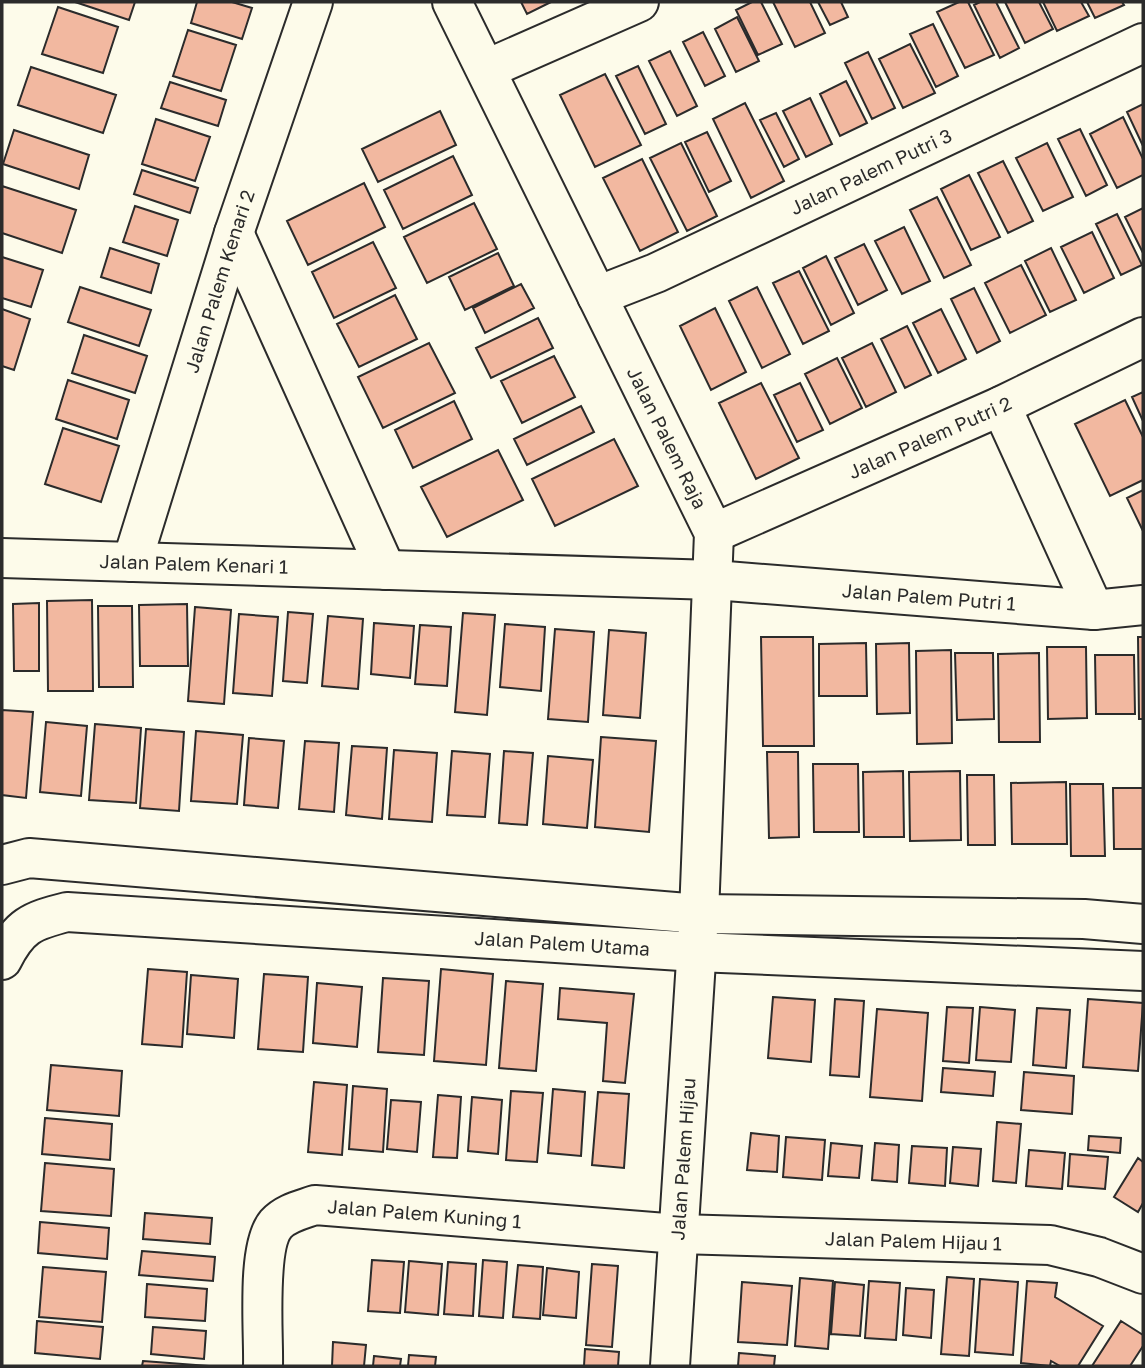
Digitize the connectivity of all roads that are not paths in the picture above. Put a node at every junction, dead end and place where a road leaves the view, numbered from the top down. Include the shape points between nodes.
1 (313, 2) edge
2 (452, 2) edge
3 (639, 2) edge
4 (1143, 43) edge
5 (487, 69) junction
6 (234, 233) junction
7 (597, 296) junction
8 (1143, 337) edge
9 (1001, 406) junction
10 (714, 533) junction
11 (2, 558) edge
12 (132, 562) junction
13 (386, 570) junction
14 (714, 580) junction
15 (1143, 605) edge
16 (1094, 610) junction
17 (2, 865) edge
18 (699, 914) junction
19 (1143, 924) edge
20 (696, 951) junction
21 (2, 960) edge
22 (1143, 971) edge
23 (678, 1234) junction
24 (1143, 1274) edge
25 (263, 1366) edge
26 (670, 1366) edge

1 - 6 street, Jalan Palem Kenari 2
2 - 5 street, Jalan Palem Raja
3 - 5 street
4 - 7 street, Jalan Palem Putri 3 via 656,273
5 - 7 street, Jalan Palem Raja
6 - 12 street, Jalan Palem Kenari 2
6 - 13 street
7 - 10 street, Jalan Palem Raja
8 - 9 street, Jalan Palem Putri 2
9 - 10 street, Jalan Palem Putri 2
9 - 16 street
10 - 14 street, Jalan Palem Raja
11 - 12 street, Jalan Palem Kenari 1
12 - 13 street, Jalan Palem Kenari 1
13 - 14 street, Jalan Palem Kenari 1
14 - 16 street, Jalan Palem Putri 1
14 - 18 street, Jalan Palem Raja
15 - 16 street, Jalan Palem Putri 1
17 - 18 street, Jalan Palem Utama via 29,858
18 - 19 street, Jalan Palem Utama via 1084,919
18 - 20 street, Jalan Palem Hijau
20 - 21 street, Jalan Palem Utama via 67,912 33,921 13,937
20 - 22 street, Jalan Palem Utama
20 - 23 street, Jalan Palem Hijau
23 - 24 street, Jalan Palem Hijau 1 via 1050,1245
23 - 25 street, Jalan Palem Kuning 1 via 315,1206 290,1213 274,1226 265,1251
23 - 26 street, Jalan Palem Hijau

